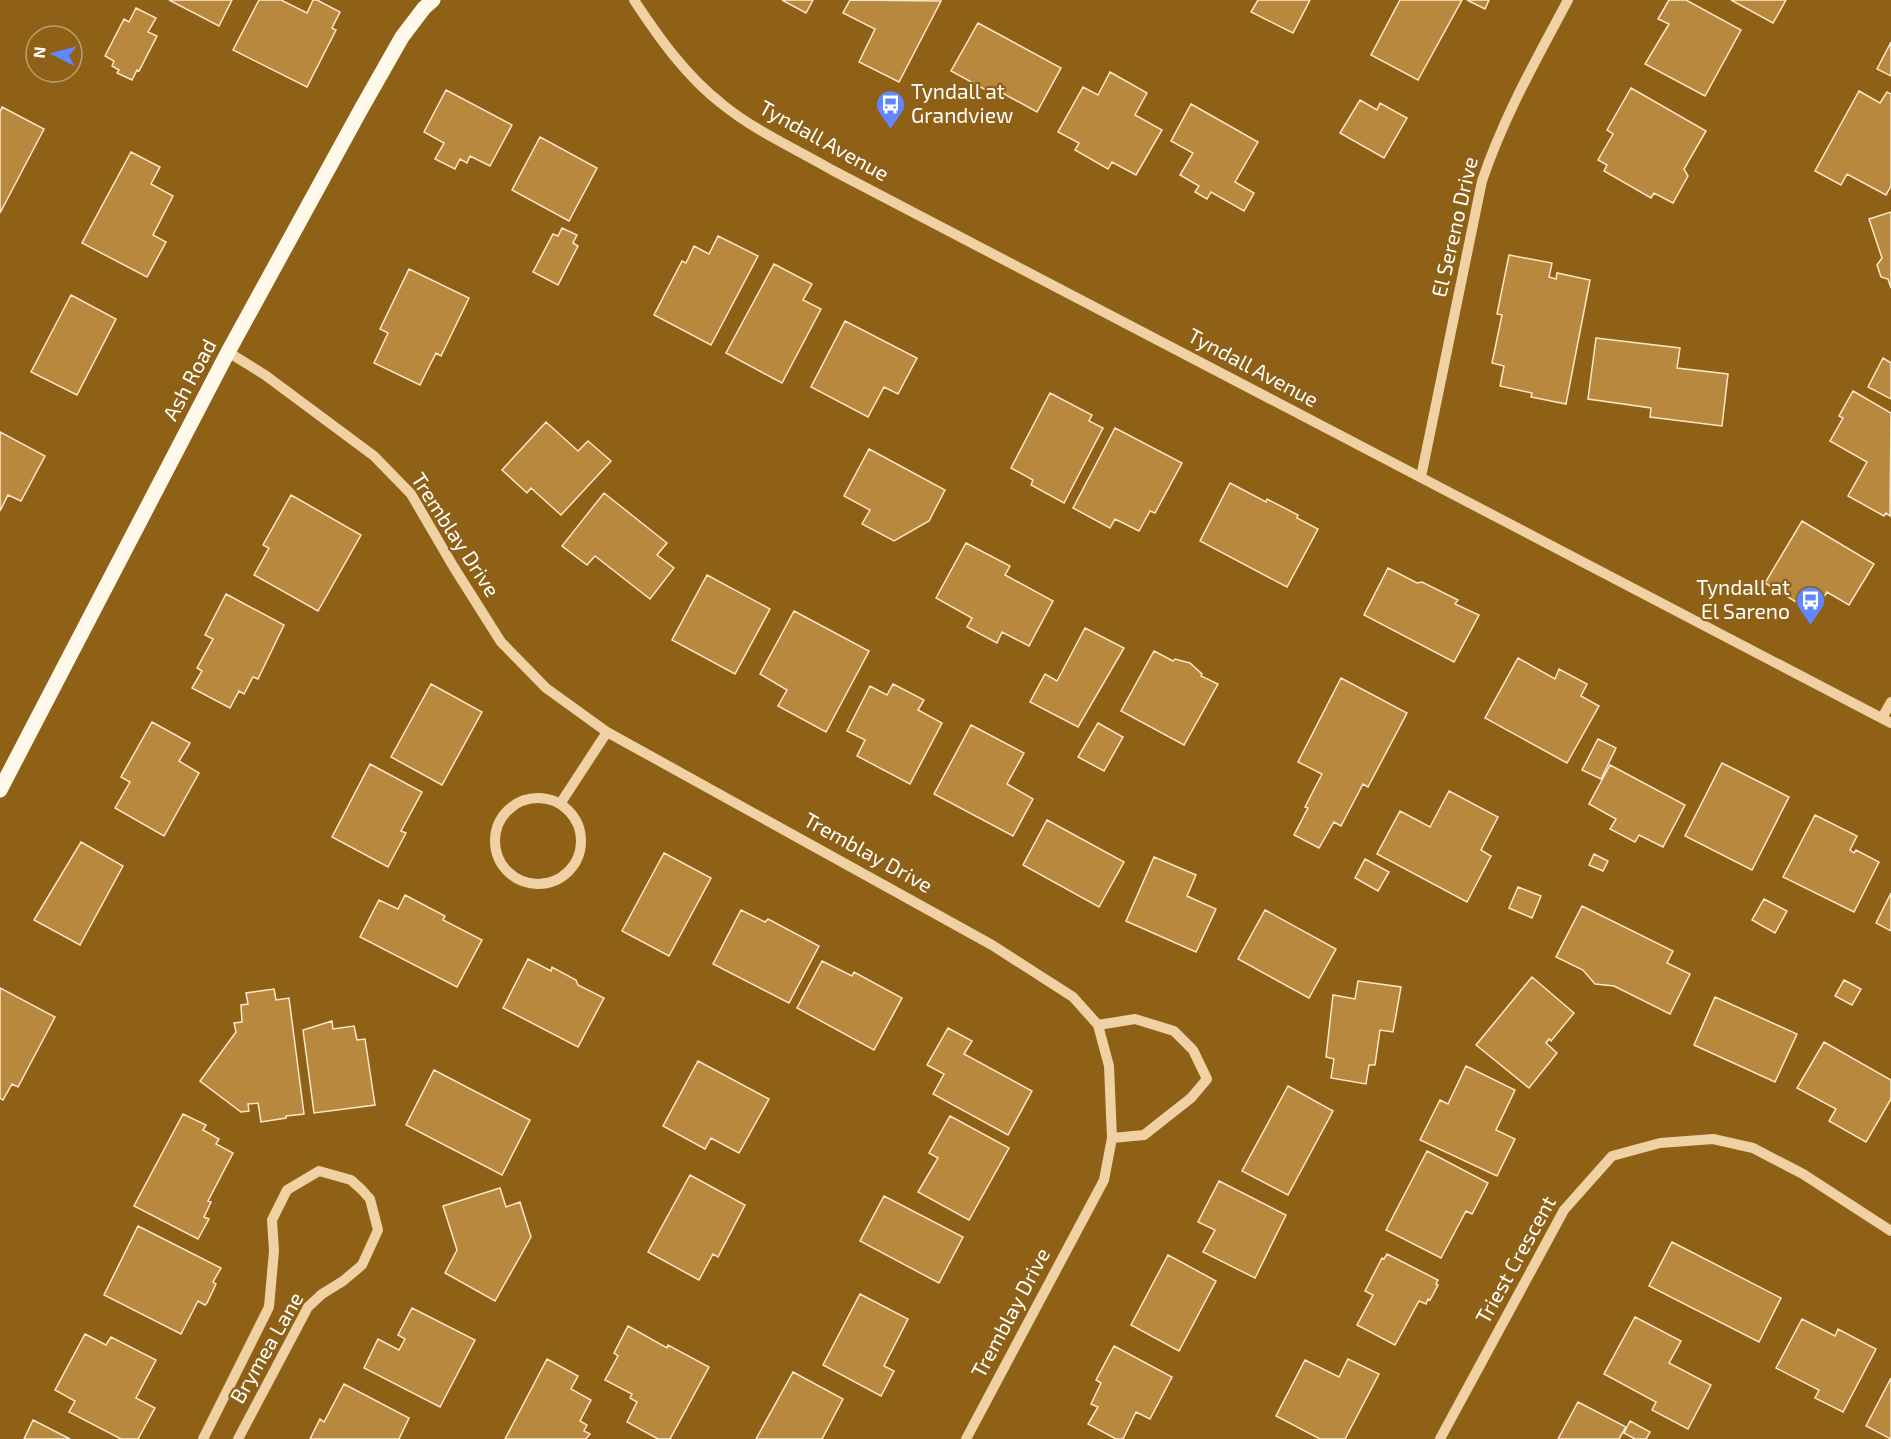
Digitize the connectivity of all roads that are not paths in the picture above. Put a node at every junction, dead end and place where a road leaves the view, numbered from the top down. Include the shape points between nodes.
1 (434, 0) edge
2 (634, 0) edge
3 (1568, 0) edge
4 (228, 352) junction
5 (1421, 477) junction
6 (1891, 702) edge
7 (1887, 721) edge
8 (607, 732) junction
9 (0, 790) edge
10 (560, 804) junction
11 (1098, 1025) junction
12 (1112, 1138) junction
13 (1891, 1231) edge
14 (203, 1439) edge
15 (238, 1439) edge
16 (966, 1439) edge
17 (1440, 1439) edge

1 - 4 main road, Ash Road via 402,37
2 - 5 street, Tyndall Avenue via 698,83 755,126 843,176
3 - 5 street, El Sereno Drive via 1512,103 1482,181
4 - 8 street, Tremblay Drive via 374,456 411,494 501,642 546,688
4 - 9 main road, Ash Road
5 - 7 street, Tyndall Avenue
6 - 7 street
8 - 10 street
8 - 11 street, Tremblay Drive via 992,945 1073,997
10 - 10 street via 534,797 509,808 500,818 495,831 497,858 516,879 545,884 560,879 571,869 580,849 579,827
11 - 12 street, Tremblay Drive via 1109,1066
11 - 12 street via 1135,1019 1174,1031 1193,1050 1207,1080 1191,1098 1144,1135
12 - 16 street, Tremblay Drive via 1104,1180
13 - 17 street, Triest Crescent via 1803,1174 1753,1148 1713,1139 1660,1143 1612,1156 1564,1210
14 - 15 street, Brymea Lane via 269,1307 274,1251 272,1220 287,1190 319,1171 351,1180 370,1199 378,1230 362,1265 308,1307

